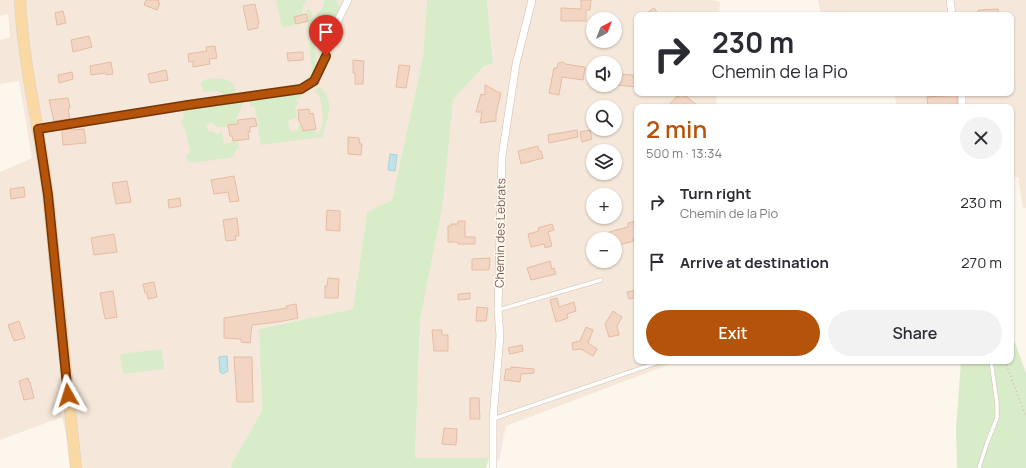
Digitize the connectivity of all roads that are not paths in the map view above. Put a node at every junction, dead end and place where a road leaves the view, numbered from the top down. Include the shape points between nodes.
1 (20, 0) edge
2 (348, 0) edge
3 (532, 0) edge
4 (950, 0) edge
5 (952, 12) edge
6 (38, 129) junction
7 (601, 280) dead end
8 (498, 310) junction
9 (653, 364) edge
10 (991, 364) edge
11 (493, 419) junction
12 (76, 468) edge
13 (493, 468) edge
14 (979, 468) edge

1 - 6 main road via 23,37
2 - 6 street via 322,66 314,81 301,89
3 - 8 street, Chemin des Lebrats via 516,64 502,156
4 - 5 street
6 - 12 main road via 48,195
7 - 8 lane
8 - 11 street, Chemin des Lebrats via 500,336
9 - 11 lane
10 - 14 lane via 997,418
11 - 13 street, Chemin des Lebrats

